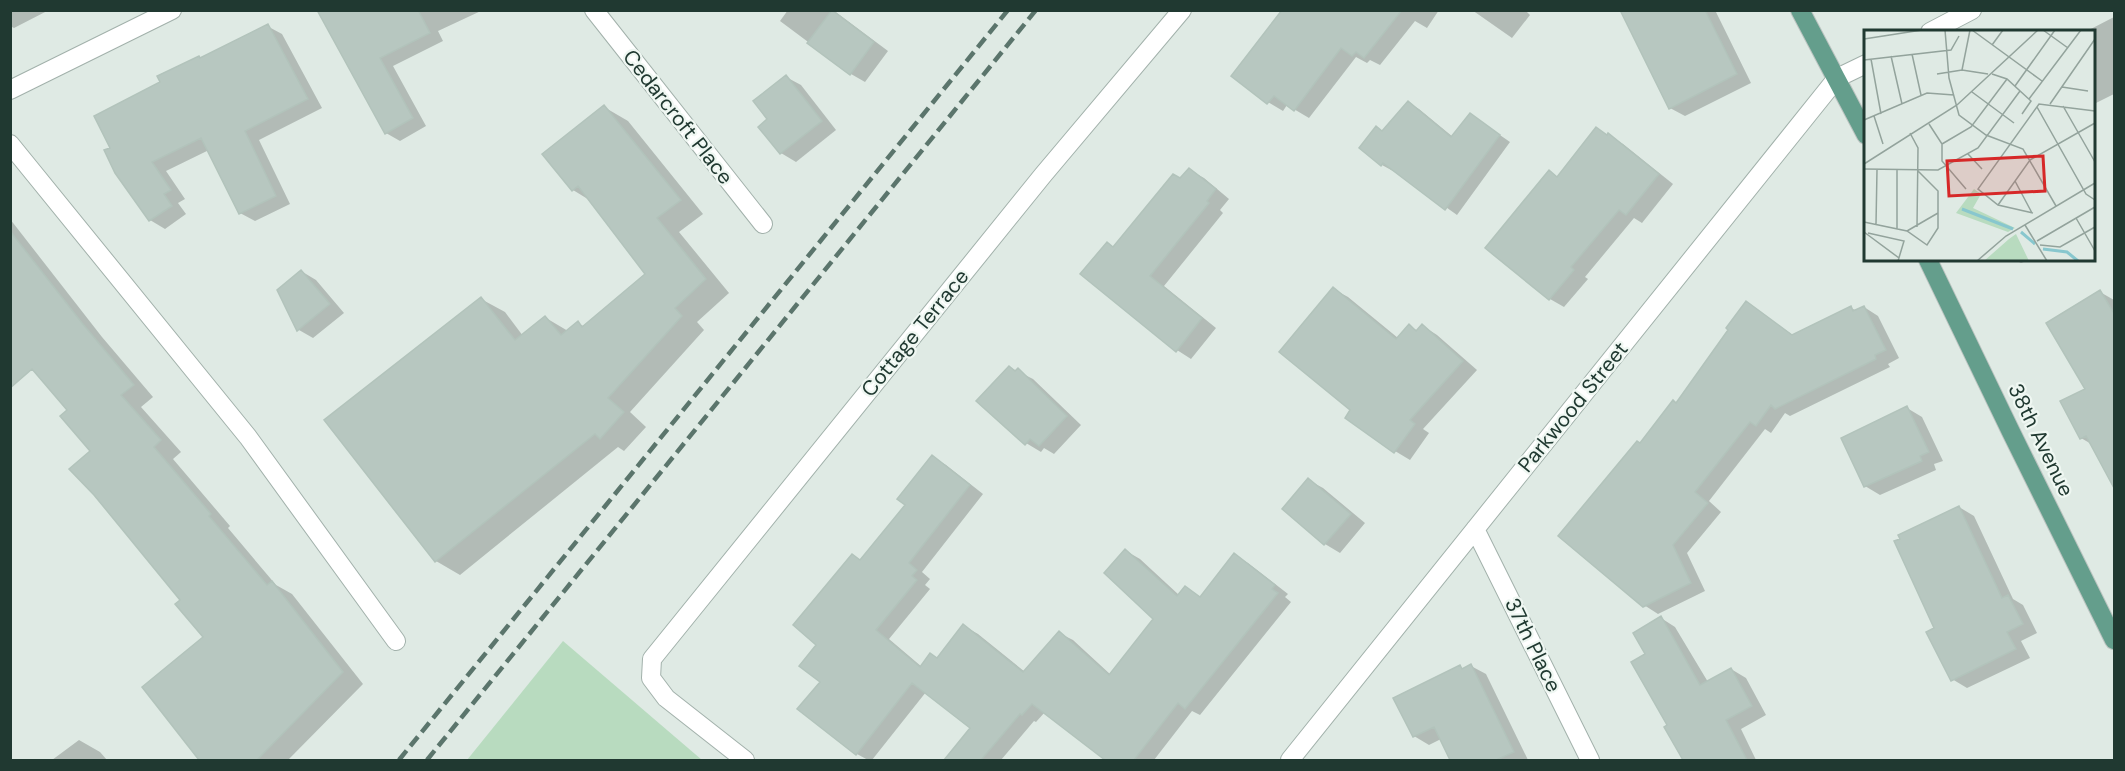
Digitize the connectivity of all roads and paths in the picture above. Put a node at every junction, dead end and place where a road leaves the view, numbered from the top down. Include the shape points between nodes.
1 (172, 10) edge
2 (594, 10) edge
3 (1182, 10) edge
4 (1800, 10) edge
5 (1972, 10) edge
6 (1934, 30) edge
7 (1864, 65) edge
8 (1837, 78) junction
9 (10, 90) edge
10 (1864, 131) edge
11 (10, 144) edge
12 (763, 224) dead end
13 (1928, 261) edge
14 (1475, 530) junction
15 (2115, 640) edge
16 (396, 641) dead end
17 (745, 760) edge
18 (1290, 760) edge
19 (1590, 760) edge

1 - 9 street
2 - 12 street, Cedarcroft Place
3 - 17 street, Cottage Terrace via 1043,175 652,658 651,678 666,698
4 - 8 main road
5 - 6 street
7 - 8 street, Parkwood Street
8 - 10 main road
8 - 14 street, Parkwood Street
11 - 16 street via 248,437
13 - 15 main road, 38th Avenue
14 - 18 street, Parkwood Street
14 - 19 street, 37th Place

